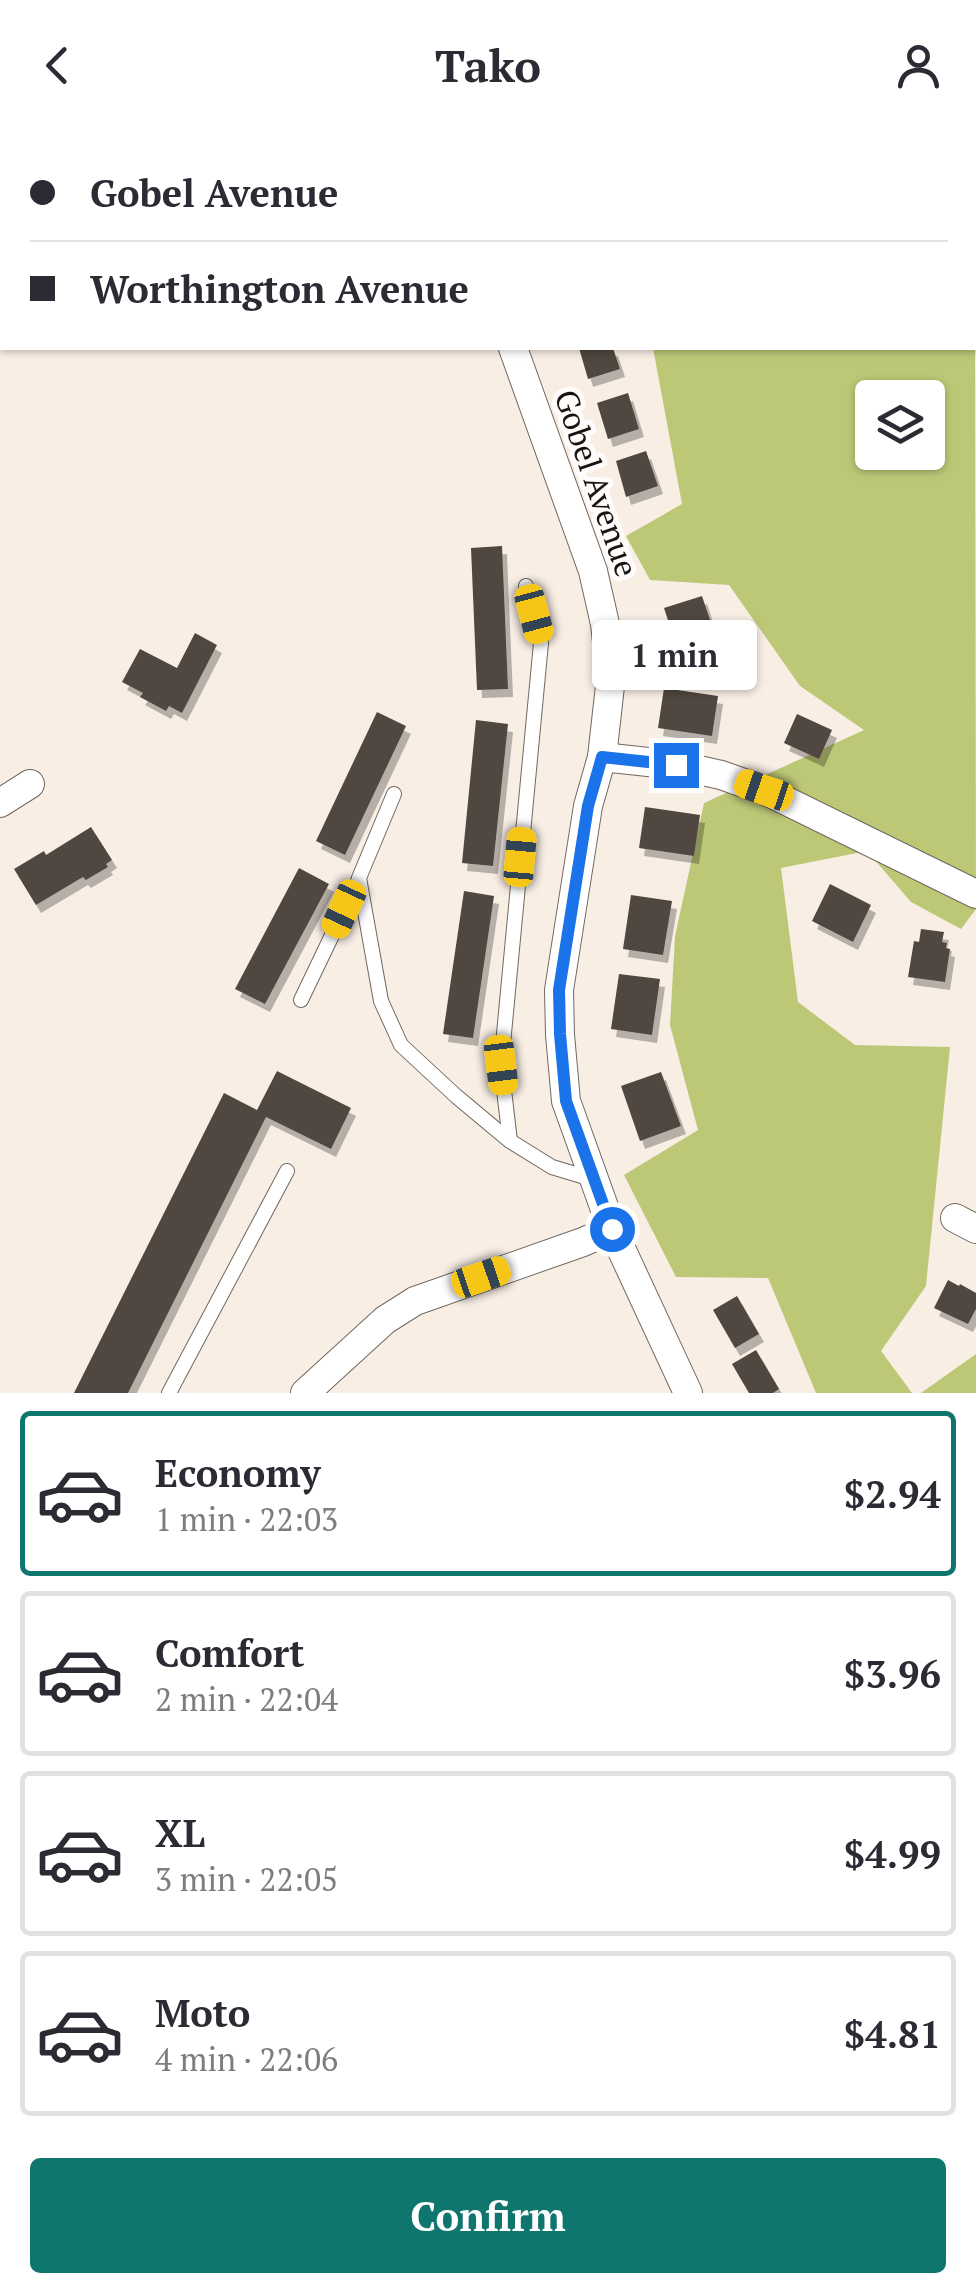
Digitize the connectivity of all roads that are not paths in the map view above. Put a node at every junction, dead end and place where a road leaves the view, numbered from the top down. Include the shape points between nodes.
1 (514, 350) edge
2 (526, 586) dead end
3 (602, 757) junction
4 (30, 784) dead end
5 (394, 794) dead end
6 (0, 802) edge
7 (359, 878) junction
8 (976, 894) edge
9 (301, 1000) dead end
10 (510, 1140) junction
11 (287, 1171) dead end
12 (596, 1180) junction
13 (612, 1229) junction
14 (169, 1393) edge
15 (305, 1393) edge
16 (688, 1393) edge

1 - 3 street, Gobel Avenue via 593,571 605,624 611,677
2 - 10 lane via 541,643 501,1065
3 - 8 street via 676,765 764,790
3 - 12 street, Gobel Avenue via 559,990 566,1101
4 - 6 street
5 - 7 lane
7 - 9 lane
7 - 10 lane via 381,1002 400,1044
10 - 12 lane via 552,1167
11 - 14 lane
12 - 13 street, Gobel Avenue
13 - 15 street via 415,1302 385,1320
13 - 16 street, Gobel Avenue

